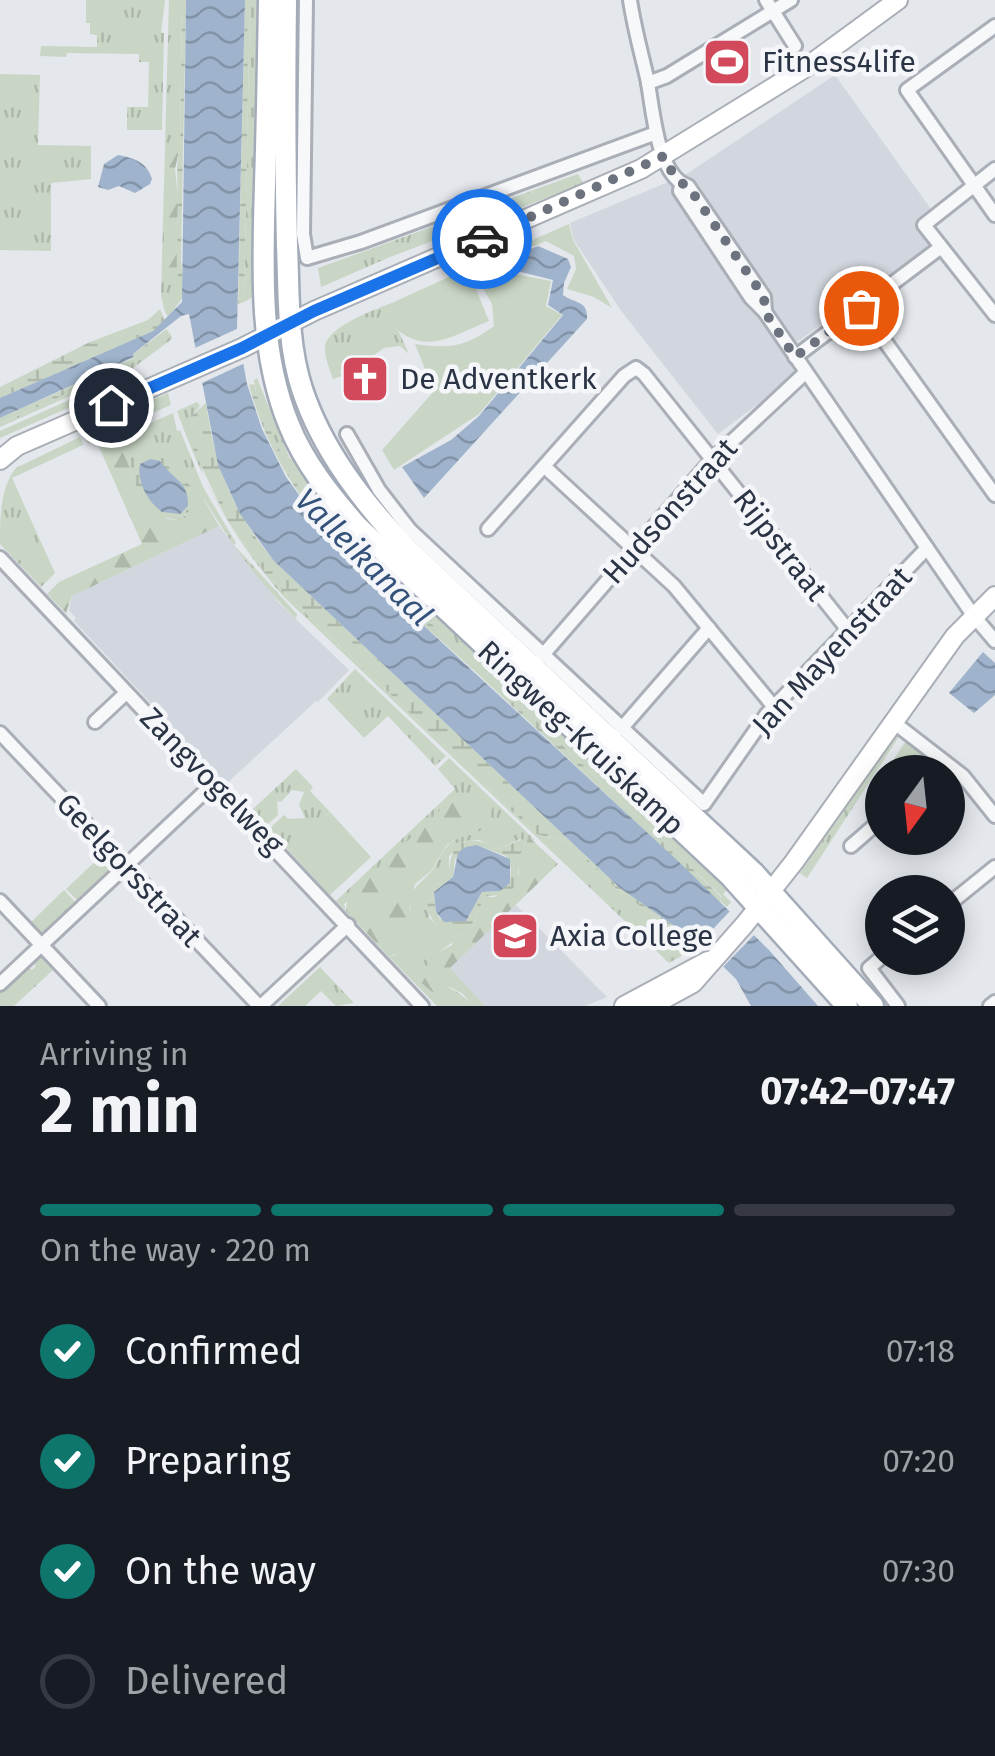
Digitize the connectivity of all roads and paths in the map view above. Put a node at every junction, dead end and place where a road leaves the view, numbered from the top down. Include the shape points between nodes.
1 (270, 0) edge
2 (286, 0) edge
3 (306, 0) edge
4 (630, 0) edge
5 (791, 0) edge
6 (898, 0) edge
7 (770, 6) edge
8 (995, 26) edge
9 (795, 46) dead end
10 (648, 83) junction
11 (656, 133) junction
12 (664, 156) junction
13 (995, 169) edge
14 (972, 186) junction
15 (995, 215) edge
16 (941, 247) junction
17 (861, 308) junction
18 (995, 315) edge
19 (290, 322) junction
20 (267, 336) junction
21 (795, 357) junction
22 (806, 373) junction
23 (347, 434) dead end
24 (8, 447) edge
25 (0, 460) edge
26 (712, 460) junction
27 (545, 467) junction
28 (994, 492) edge
29 (488, 529) dead end
30 (633, 548) junction
31 (928, 548) junction
32 (0, 558) edge
33 (995, 596) edge
34 (973, 615) junction
35 (709, 628) junction
36 (848, 630) junction
37 (995, 641) edge
38 (542, 656) junction
39 (126, 693) junction
40 (774, 707) junction
41 (95, 722) dead end
42 (892, 722) junction
43 (621, 729) junction
44 (0, 732) edge
45 (929, 755) edge
46 (213, 784) junction
47 (965, 788) edge
48 (704, 804) joint
49 (995, 816) edge
50 (865, 833) edge
51 (851, 846) dead end
52 (126, 866) junction
53 (995, 867) edge
54 (965, 891) edge
55 (0, 901) edge
56 (758, 908) junction
57 (348, 925) junction
58 (41, 945) junction
59 (713, 959) junction
60 (874, 975) edge
61 (0, 984) edge
62 (98, 1006) edge
63 (260, 1006) edge
64 (422, 1006) edge
65 (624, 1006) edge
66 (651, 1006) edge
67 (847, 1006) edge
68 (873, 1006) edge
69 (898, 1006) edge

1 - 20 main road, Ringweg-Kruiskamp
2 - 19 main road, Ringweg-Kruiskamp
3 - 11 street via 307,258
4 - 10 street
5 - 7 street
6 - 12 street
7 - 9 street
7 - 10 street
8 - 14 street via 907,90
10 - 11 street
11 - 12 street
12 - 19 street
12 - 21 street via 680,191
13 - 14 street
14 - 15 street
14 - 16 street via 924,225
16 - 17 street
16 - 18 street
17 - 21 street
17 - 28 street
19 - 20 street
19 - 56 main road, Ringweg-Kruiskamp via 312,416 376,516
20 - 24 street
20 - 56 main road, Ringweg-Kruiskamp via 290,429 346,512
21 - 22 street
22 - 26 street, Hudsonstraat
22 - 31 street
23 - 38 street, Ringweg-Kruiskamp via 410,530
24 - 25 street
26 - 27 street, Rijpstraat via 636,368
26 - 30 street, Hudsonstraat
26 - 36 street, Rijpstraat
27 - 29 street
27 - 30 street
30 - 35 street
30 - 38 street, Hudsonstraat
31 - 34 street
31 - 36 street, Jan Mayenstraat
32 - 39 street, Zangvogelweg
33 - 34 street
34 - 37 street
34 - 42 street
35 - 40 street
35 - 43 street
36 - 40 street, Jan Mayenstraat
38 - 43 street, Ringweg-Kruiskamp
39 - 41 street
39 - 46 street, Zangvogelweg
40 - 48 street, Jan Mayenstraat
42 - 45 street
42 - 56 street
43 - 48 street, Ringweg-Kruiskamp
44 - 52 street, Geelgorsstraat
46 - 52 street
46 - 57 street, Zangvogelweg
47 - 49 street
50 - 51 street
52 - 58 street
52 - 63 street, Geelgorsstraat
53 - 54 street
55 - 58 street
56 - 59 street
56 - 67 main road, Ringweg-Kruiskamp
56 - 68 main road, Ringweg-Kruiskamp
57 - 63 street
57 - 64 street, Zangvogelweg
58 - 61 street
58 - 62 street
59 - 65 street
59 - 66 street via 684,990
60 - 69 street

